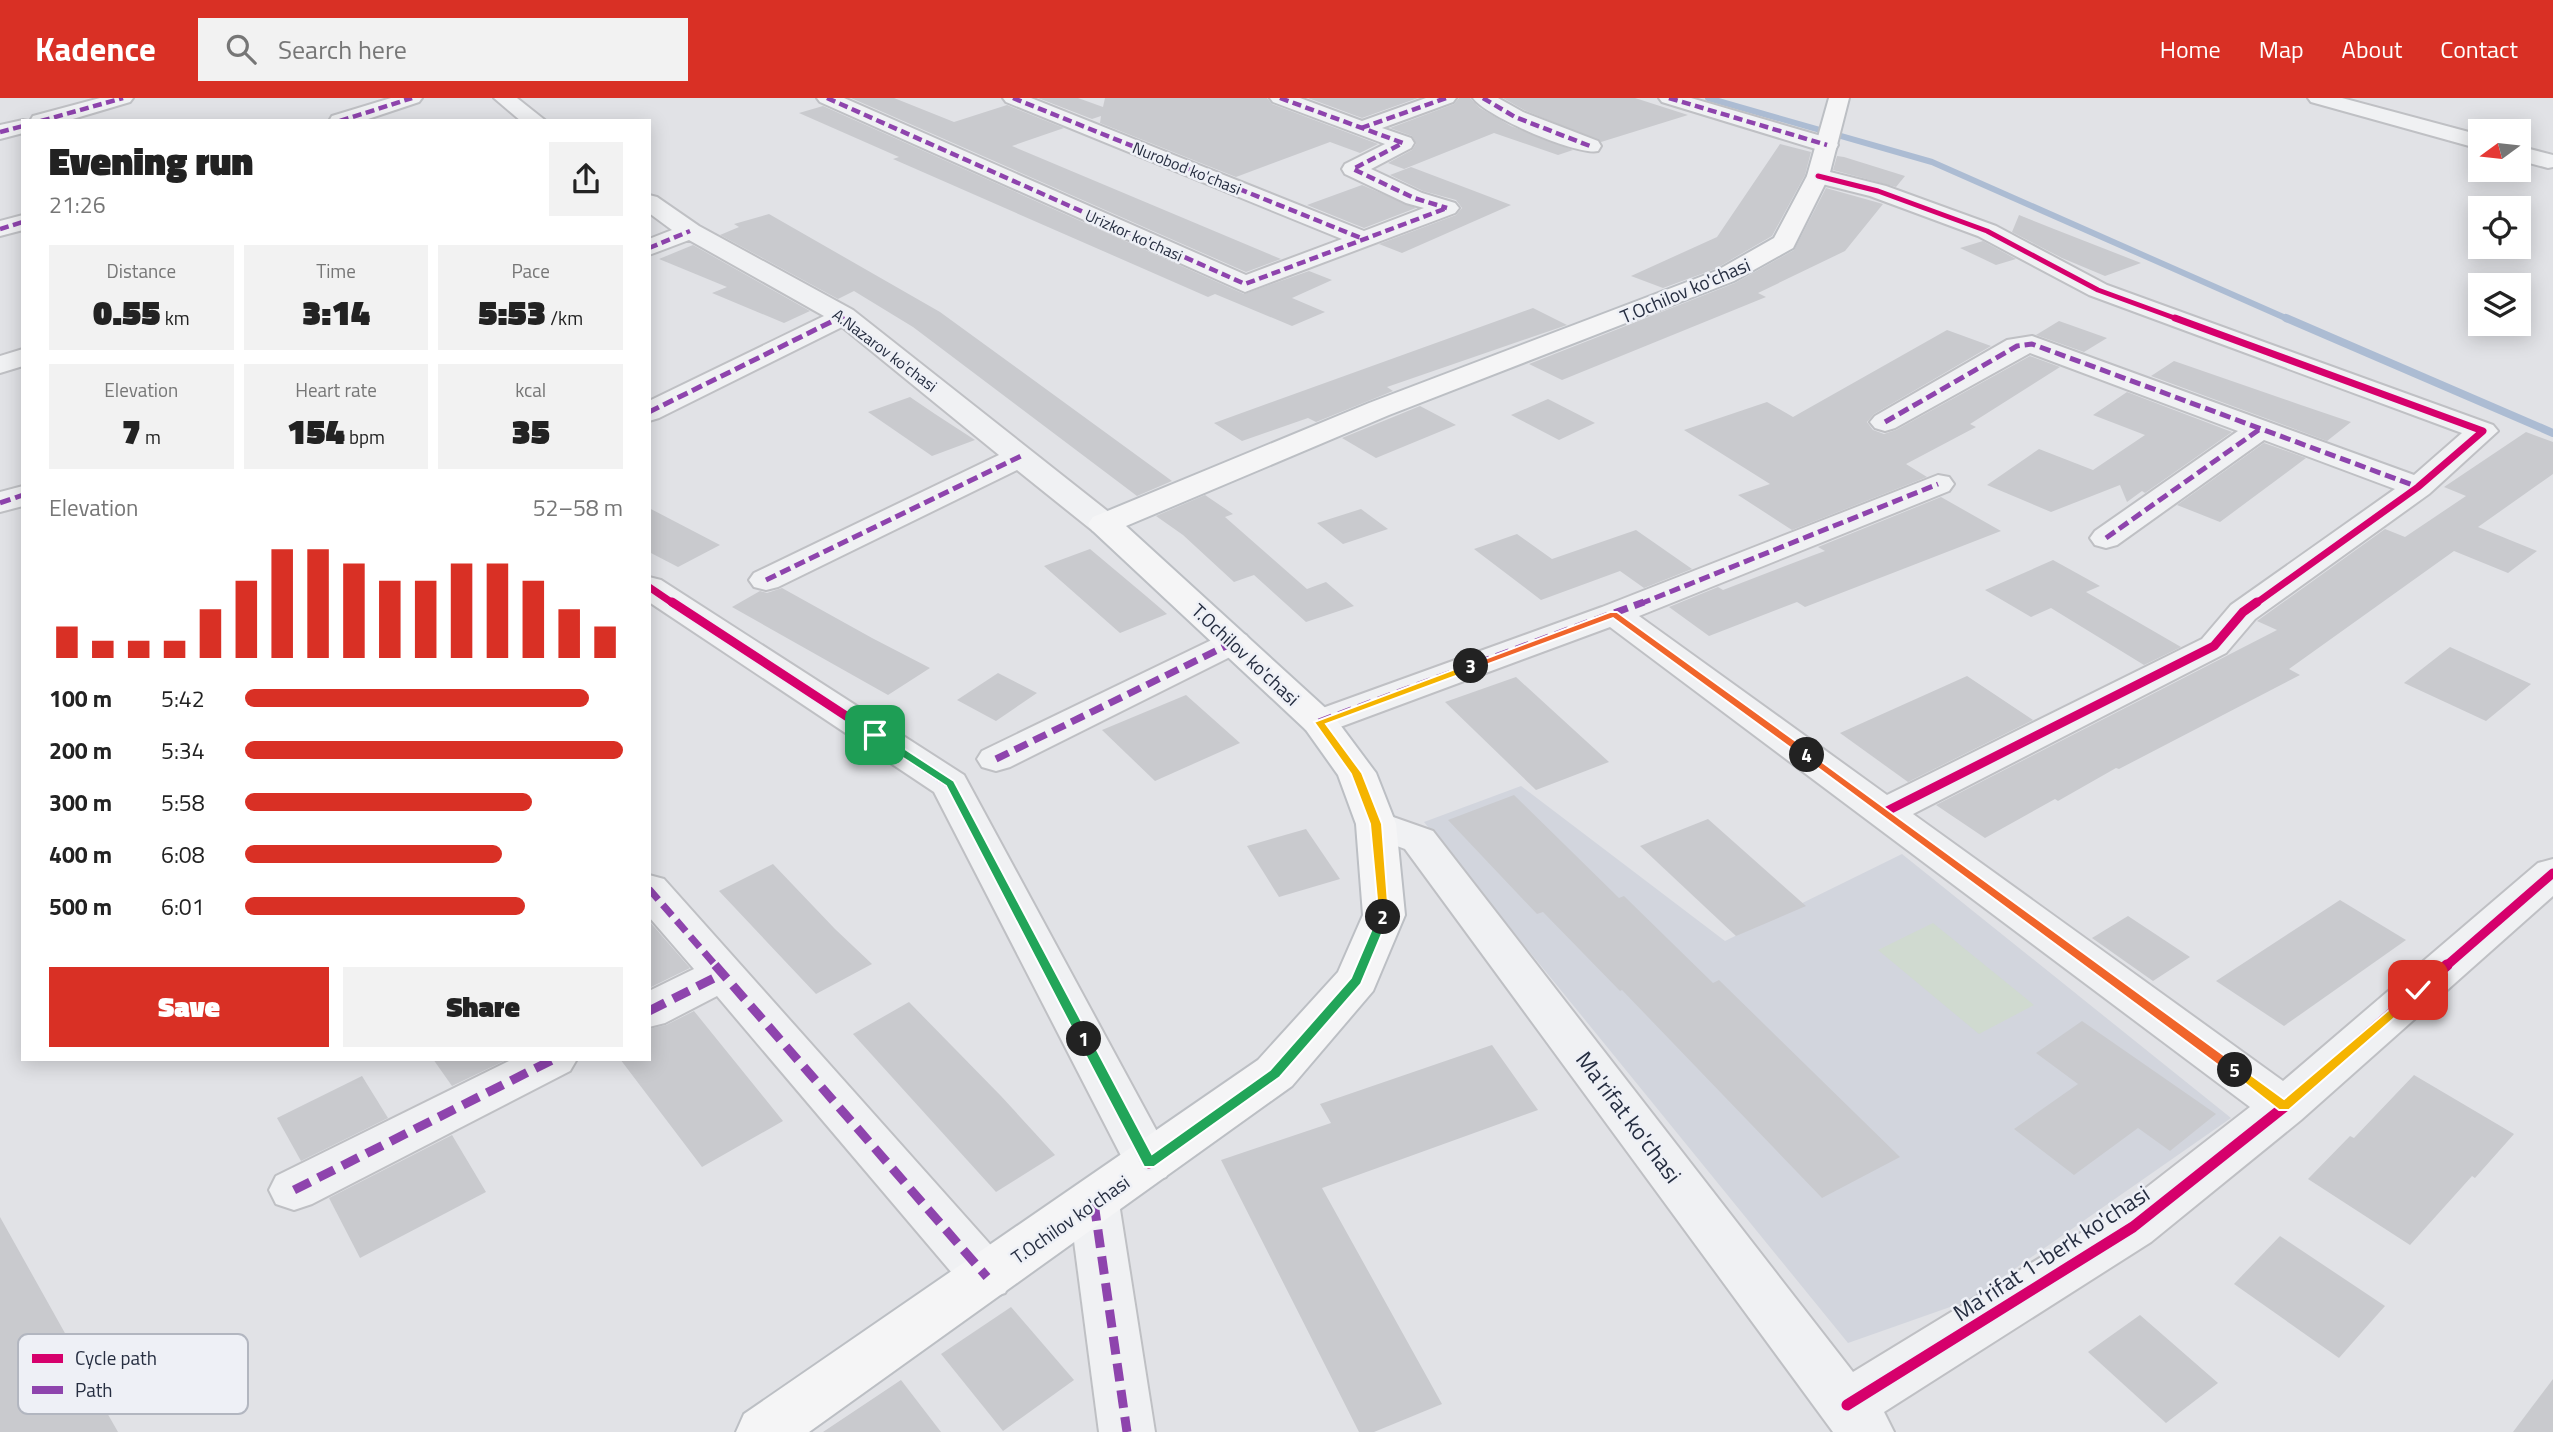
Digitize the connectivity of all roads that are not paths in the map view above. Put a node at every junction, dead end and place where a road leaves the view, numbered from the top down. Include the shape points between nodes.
1 (123, 98) edge
2 (412, 98) edge
3 (503, 98) edge
4 (827, 98) edge
5 (1013, 98) edge
6 (1280, 98) edge
7 (1446, 98) edge
8 (1483, 98) edge
9 (1669, 98) edge
10 (1839, 98) edge
11 (2318, 98) edge
12 (48, 119) edge
13 (346, 119) edge
14 (532, 119) edge
15 (21, 127) edge
16 (1362, 128) junction
17 (0, 132) edge
18 (2468, 139) edge
19 (1590, 146) dead end
20 (1826, 147) junction
21 (2531, 156) edge
22 (2548, 161) dead end
23 (651, 203) edge
24 (21, 223) edge
25 (0, 229) edge
26 (690, 231) junction
27 (1361, 239) junction
28 (651, 247) edge
29 (844, 316) junction
30 (21, 358) edge
31 (0, 365) edge
32 (651, 411) edge
33 (1885, 422) dead end
34 (2260, 429) junction
35 (1021, 456) junction
36 (1938, 484) dead end
37 (2418, 487) junction
38 (21, 496) edge
39 (0, 503) edge
40 (1104, 524) junction
41 (2106, 538) dead end
42 (766, 580) dead end
43 (651, 588) edge
44 (1614, 614) junction
45 (1234, 642) junction
46 (1319, 722) junction
47 (996, 759) dead end
48 (1885, 812) junction
49 (1376, 824) junction
50 (2553, 873) edge
51 (651, 892) edge
52 (722, 974) junction
53 (651, 1010) edge
54 (550, 1061) edge
55 (2284, 1107) junction
56 (1149, 1163) junction
57 (294, 1190) dead end
58 (1094, 1203) junction
59 (987, 1277) junction
60 (1856, 1419) edge
61 (764, 1432) edge
62 (1126, 1432) edge

1 - 12 street
2 - 13 street
3 - 14 street
4 - 27 street, Urizkor ko'chasi via 1245,284
5 - 27 street, Nurobod ko'chasi
6 - 16 street
7 - 16 street
8 - 19 street via 1516,117
9 - 20 street
10 - 20 main road, T.Ochilov ko'chasi
11 - 18 street
15 - 17 street
16 - 27 street, Urizkor ko'chasi via 1403,143 1353,169 1447,208
20 - 37 street via 1878,191 1987,231 2098,290 2483,431
20 - 40 main road, T.Ochilov ko'chasi via 1784,243 1725,276 1379,409
21 - 22 street
23 - 26 street, A.Nazarov ko'chasi
24 - 25 street
26 - 28 street
26 - 29 street, A.Nazarov ko'chasi
29 - 32 street
29 - 35 street, A.Nazarov ko'chasi
30 - 31 street
33 - 34 street via 2017,346 2032,344
34 - 37 street
34 - 41 street
35 - 40 street, A.Nazarov ko'chasi
35 - 42 street
36 - 44 street
37 - 48 street via 2243,612 2214,646
38 - 39 street
40 - 45 main road, T.Ochilov ko'chasi
43 - 56 street via 950,784
44 - 46 street
44 - 48 street
45 - 46 main road, T.Ochilov ko'chasi
45 - 47 street
46 - 49 main road, T.Ochilov ko'chasi via 1357,773
48 - 55 street
49 - 56 main road, T.Ochilov ko'chasi via 1384,915 1357,980 1275,1073
49 - 60 street, Ma'rifat ko'chasi via 1419,840
50 - 55 street, Ma’rifat 1-berk ko'chasi
51 - 52 street
52 - 53 street
52 - 59 street
54 - 57 street
55 - 60 street, Ma’rifat 1-berk ko'chasi via 2133,1227
56 - 58 main road, T.Ochilov ko'chasi
58 - 59 main road, T.Ochilov ko'chasi
58 - 62 street
59 - 61 main road, T.Ochilov ko'chasi

